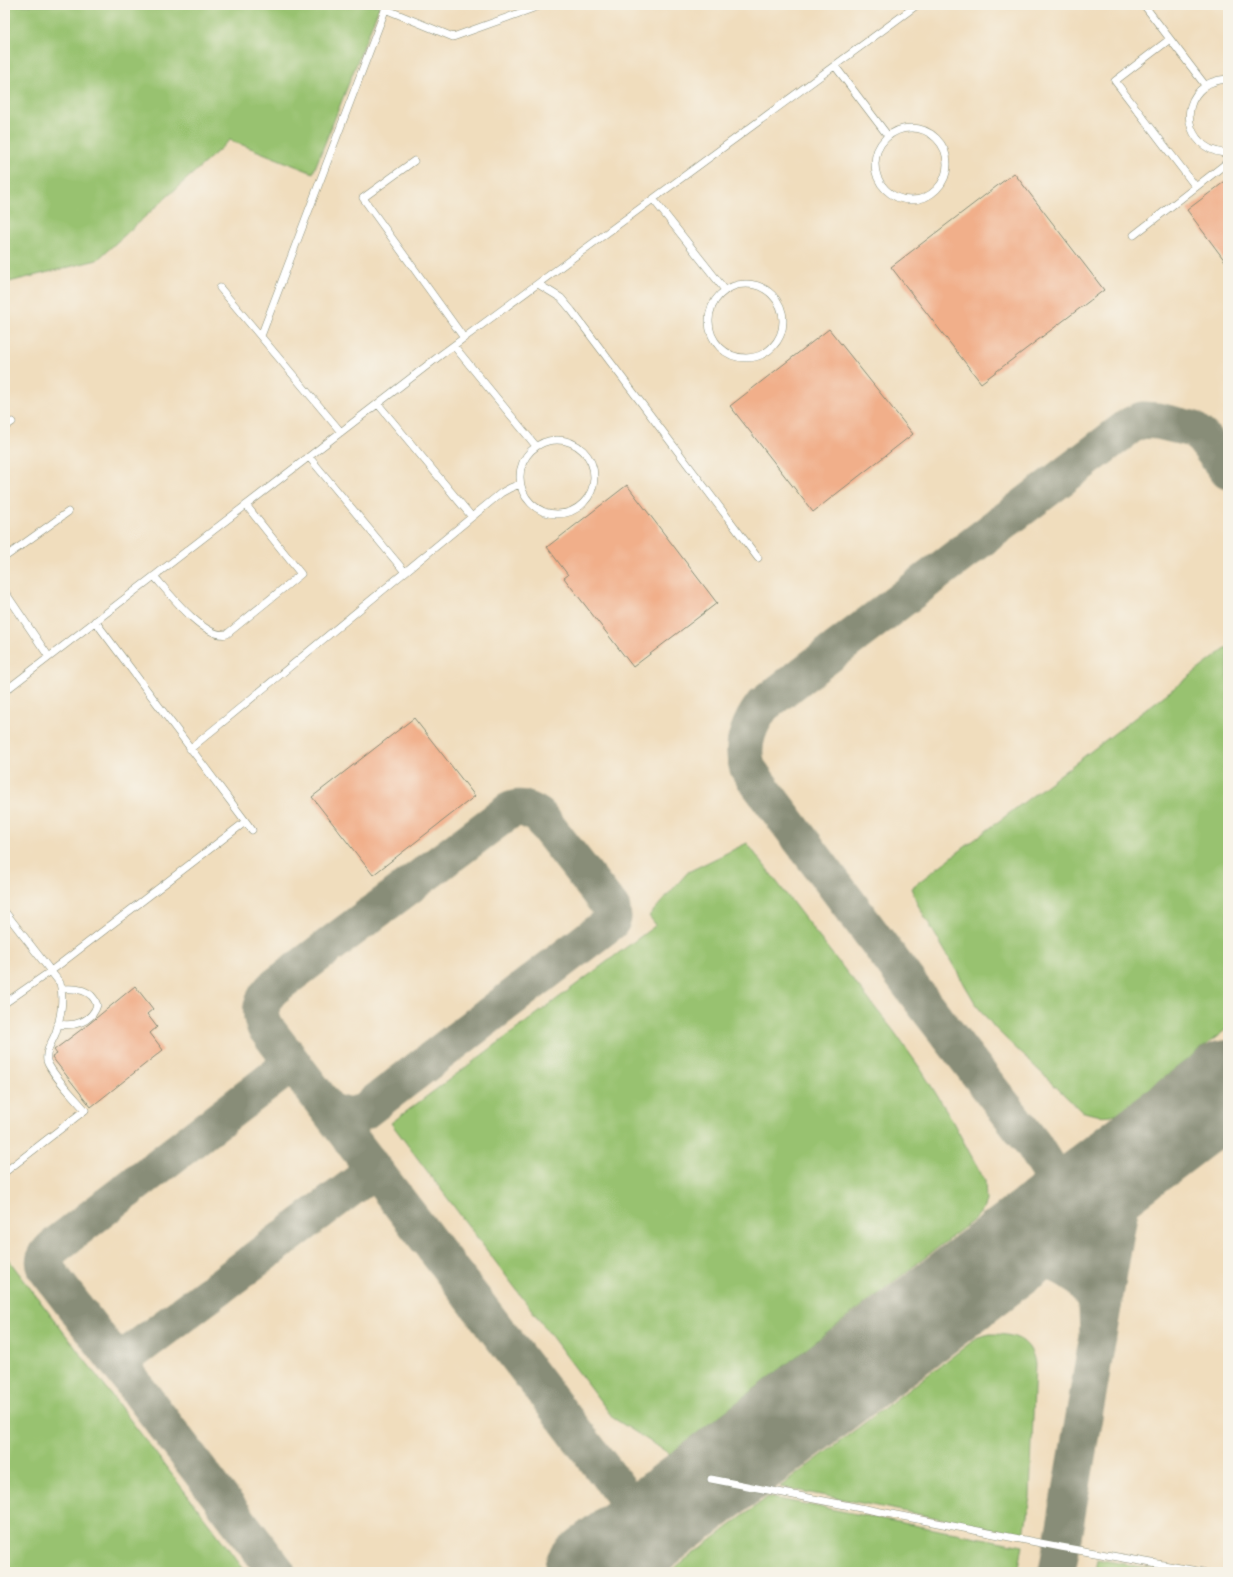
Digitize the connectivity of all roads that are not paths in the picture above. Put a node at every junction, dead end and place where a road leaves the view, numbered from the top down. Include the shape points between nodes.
1 (542, 5) edge
2 (917, 5) edge
3 (1144, 5) edge
4 (386, 7) edge
5 (1170, 38) junction
6 (835, 66) junction
7 (1228, 79) edge
8 (1205, 85) junction
9 (888, 136) junction
10 (1228, 153) edge
11 (414, 162) dead end
12 (1228, 162) edge
13 (1196, 187) junction
14 (653, 199) junction
15 (1134, 235) dead end
16 (538, 284) junction
17 (220, 288) dead end
18 (725, 290) junction
19 (261, 336) junction
20 (464, 338) junction
21 (454, 346) junction
22 (378, 404) junction
23 (12, 422) dead end
24 (5, 427) edge
25 (341, 432) junction
26 (536, 446) junction
27 (309, 457) junction
28 (520, 484) junction
29 (246, 505) junction
30 (68, 512) dead end
31 (472, 517) junction
32 (5, 556) edge
33 (758, 558) dead end
34 (405, 572) junction
35 (154, 576) junction
36 (5, 592) edge
37 (95, 621) junction
38 (49, 656) junction
39 (5, 691) edge
40 (190, 748) junction
41 (245, 822) junction
42 (252, 830) dead end
43 (5, 912) edge
44 (51, 972) junction
45 (62, 989) junction
46 (5, 1003) edge
47 (58, 1024) junction
48 (5, 1172) edge
49 (710, 1479) dead end
50 (1203, 1572) edge

1 - 4 lane via 454,37
2 - 6 lane
3 - 5 lane
4 - 19 lane
5 - 8 lane
5 - 13 lane via 1115,80
6 - 9 lane
6 - 14 lane
7 - 8 lane via 1216,80
8 - 10 lane via 1196,94 1190,106 1192,131 1198,141 1208,149
9 - 9 lane via 898,130 921,129 940,142 947,164 945,176 940,186 931,194 908,200 896,197 886,190 875,169 880,146
11 - 20 lane via 363,198
12 - 13 lane
13 - 15 lane
14 - 16 lane
14 - 18 lane
16 - 20 lane
16 - 33 lane via 561,298 572,311
17 - 19 lane
18 - 18 lane via 736,285 760,286 778,301 783,312 784,324 781,336 765,354 753,358 740,358 728,354 711,336 710,310
19 - 25 lane
20 - 21 lane
21 - 22 lane
21 - 26 lane
22 - 25 lane
22 - 31 lane
23 - 24 lane
25 - 27 lane
26 - 28 lane via 526,455 521,466
26 - 28 lane via 546,441 558,440 570,442 581,448 593,468 591,492 585,502 576,509 564,514 551,514 539,510 529,502
27 - 29 lane
27 - 34 lane
28 - 31 lane via 501,493
29 - 35 lane
29 - 35 lane via 301,574 227,634 214,634 196,622
30 - 32 lane
31 - 34 lane
34 - 40 lane
35 - 37 lane
36 - 38 lane
37 - 38 lane
37 - 40 lane
38 - 39 lane
40 - 41 lane
41 - 42 lane
41 - 44 lane
43 - 44 lane
44 - 45 lane
44 - 46 lane
45 - 47 lane
45 - 47 lane via 82,990 95,999 97,1005 93,1014 76,1025
47 - 48 lane via 47,1060 51,1069 85,1110
49 - 50 lane

